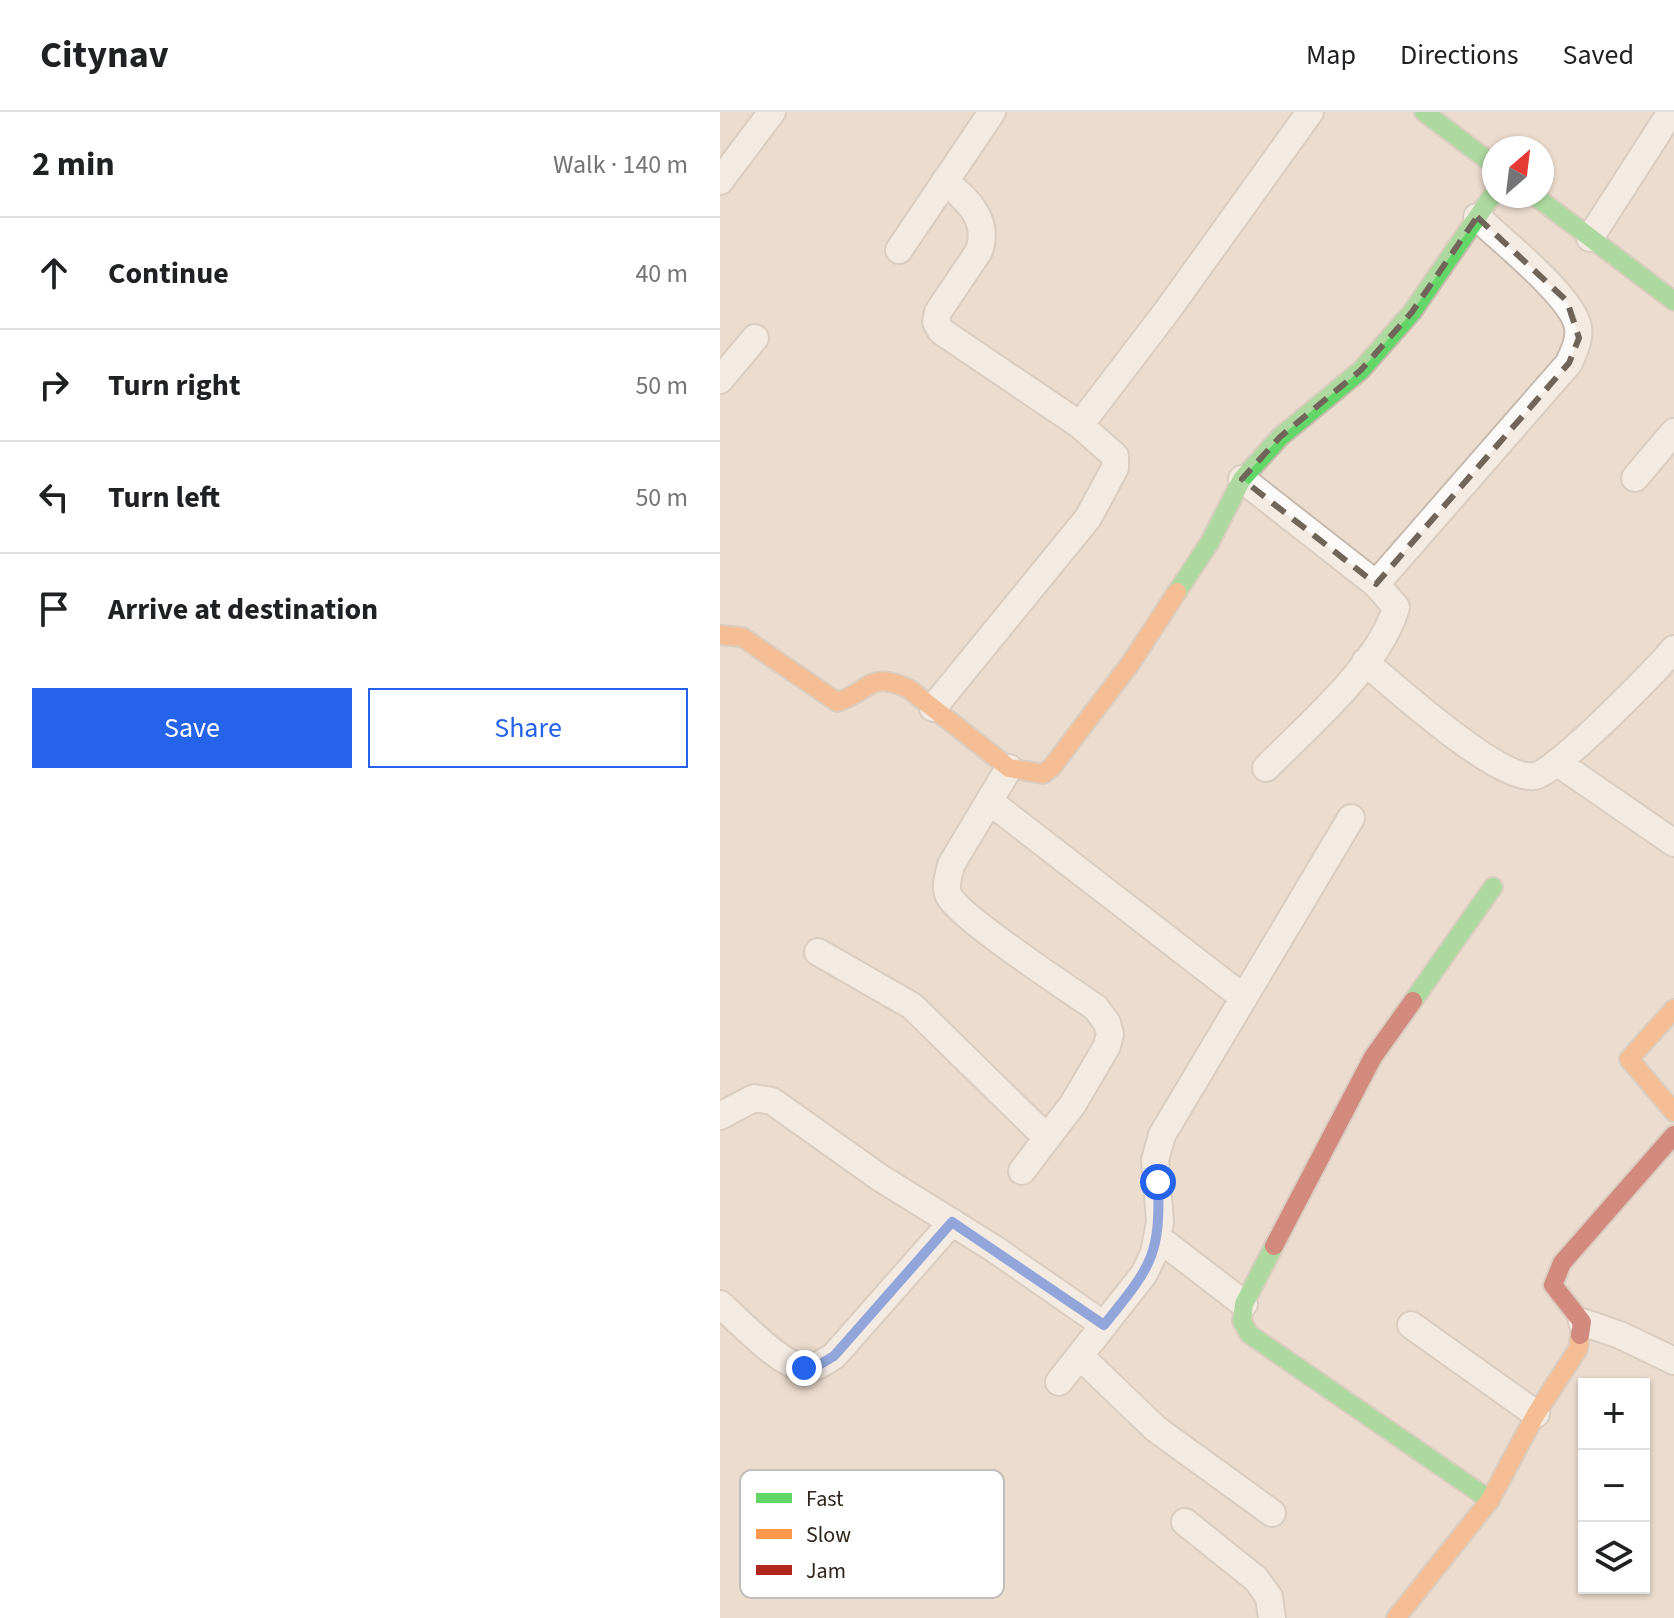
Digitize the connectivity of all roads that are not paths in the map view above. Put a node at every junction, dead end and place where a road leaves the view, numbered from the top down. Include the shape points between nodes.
1 (772, 112) edge
2 (992, 112) edge
3 (1310, 112) edge
4 (1424, 112) edge
5 (1671, 112) edge
6 (1482, 156) edge
7 (720, 181) edge
8 (945, 181) junction
9 (1483, 208) edge
10 (1551, 208) edge
11 (1477, 217) junction
12 (1590, 238) junction
13 (899, 250) dead end
14 (1674, 301) edge
15 (755, 338) dead end
16 (720, 380) edge
17 (1080, 425) junction
18 (1674, 432) edge
19 (1635, 478) dead end
20 (1242, 479) junction
21 (1376, 584) junction
22 (720, 635) edge
23 (1674, 649) edge
24 (1365, 662) junction
25 (933, 708) junction
26 (1558, 763) junction
27 (1009, 768) junction
28 (1266, 768) dead end
29 (989, 801) junction
30 (1351, 818) dead end
31 (1674, 843) edge
32 (1493, 887) dead end
33 (818, 952) dead end
34 (1244, 998) junction
35 (1674, 1009) edge
36 (1674, 1112) edge
37 (720, 1116) edge
38 (1674, 1135) edge
39 (1047, 1138) junction
40 (1022, 1171) dead end
41 (952, 1222) junction
42 (1157, 1237) junction
43 (720, 1304) edge
44 (1244, 1304) junction
45 (1582, 1322) junction
46 (1104, 1325) junction
47 (1411, 1325) dead end
48 (1080, 1356) junction
49 (1674, 1361) edge
50 (1059, 1382) dead end
51 (1536, 1414) junction
52 (1490, 1500) junction
53 (1272, 1513) dead end
54 (1185, 1522) dead end
55 (1272, 1618) edge
56 (1396, 1618) edge

1 - 7 street
2 - 8 street
3 - 17 street
4 - 6 street
5 - 12 street
8 - 13 street
8 - 17 street via 974,207 983,239 936,322 941,331
9 - 11 street
10 - 12 street
11 - 20 street via 1412,312 1361,370 1280,437
11 - 21 street via 1567,301 1579,338 1569,363
12 - 14 street
15 - 16 street
17 - 25 street via 1115,456 1115,468 1088,518
18 - 19 street
20 - 21 street
20 - 27 street via 1210,542 1130,664 1052,767 1043,774
21 - 24 street via 1396,607 1392,624
22 - 25 street via 742,637 837,702 878,679 909,689
23 - 26 street
24 - 26 street via 1449,732 1519,776 1538,776
24 - 28 street
25 - 27 street
26 - 31 street
27 - 29 street
29 - 34 street
29 - 39 street via 951,865 949,896 973,920 1096,1008 1110,1034 1073,1104
30 - 34 street
32 - 44 street via 1373,1057
33 - 39 street via 912,1006
34 - 42 street via 1162,1135 1155,1160
35 - 36 street via 1629,1059
37 - 41 street via 754,1098 772,1101
38 - 45 street via 1562,1263 1553,1285
39 - 40 street
41 - 43 street via 834,1356 817,1366 804,1368 783,1359
41 - 46 street
42 - 44 street
42 - 46 street via 1144,1274
44 - 52 street via 1242,1321 1249,1334
45 - 49 street
45 - 51 street via 1578,1349
46 - 48 street
47 - 51 street
48 - 50 street
48 - 53 street via 1156,1429
51 - 52 street
52 - 56 street
54 - 55 street via 1256,1579 1269,1597

